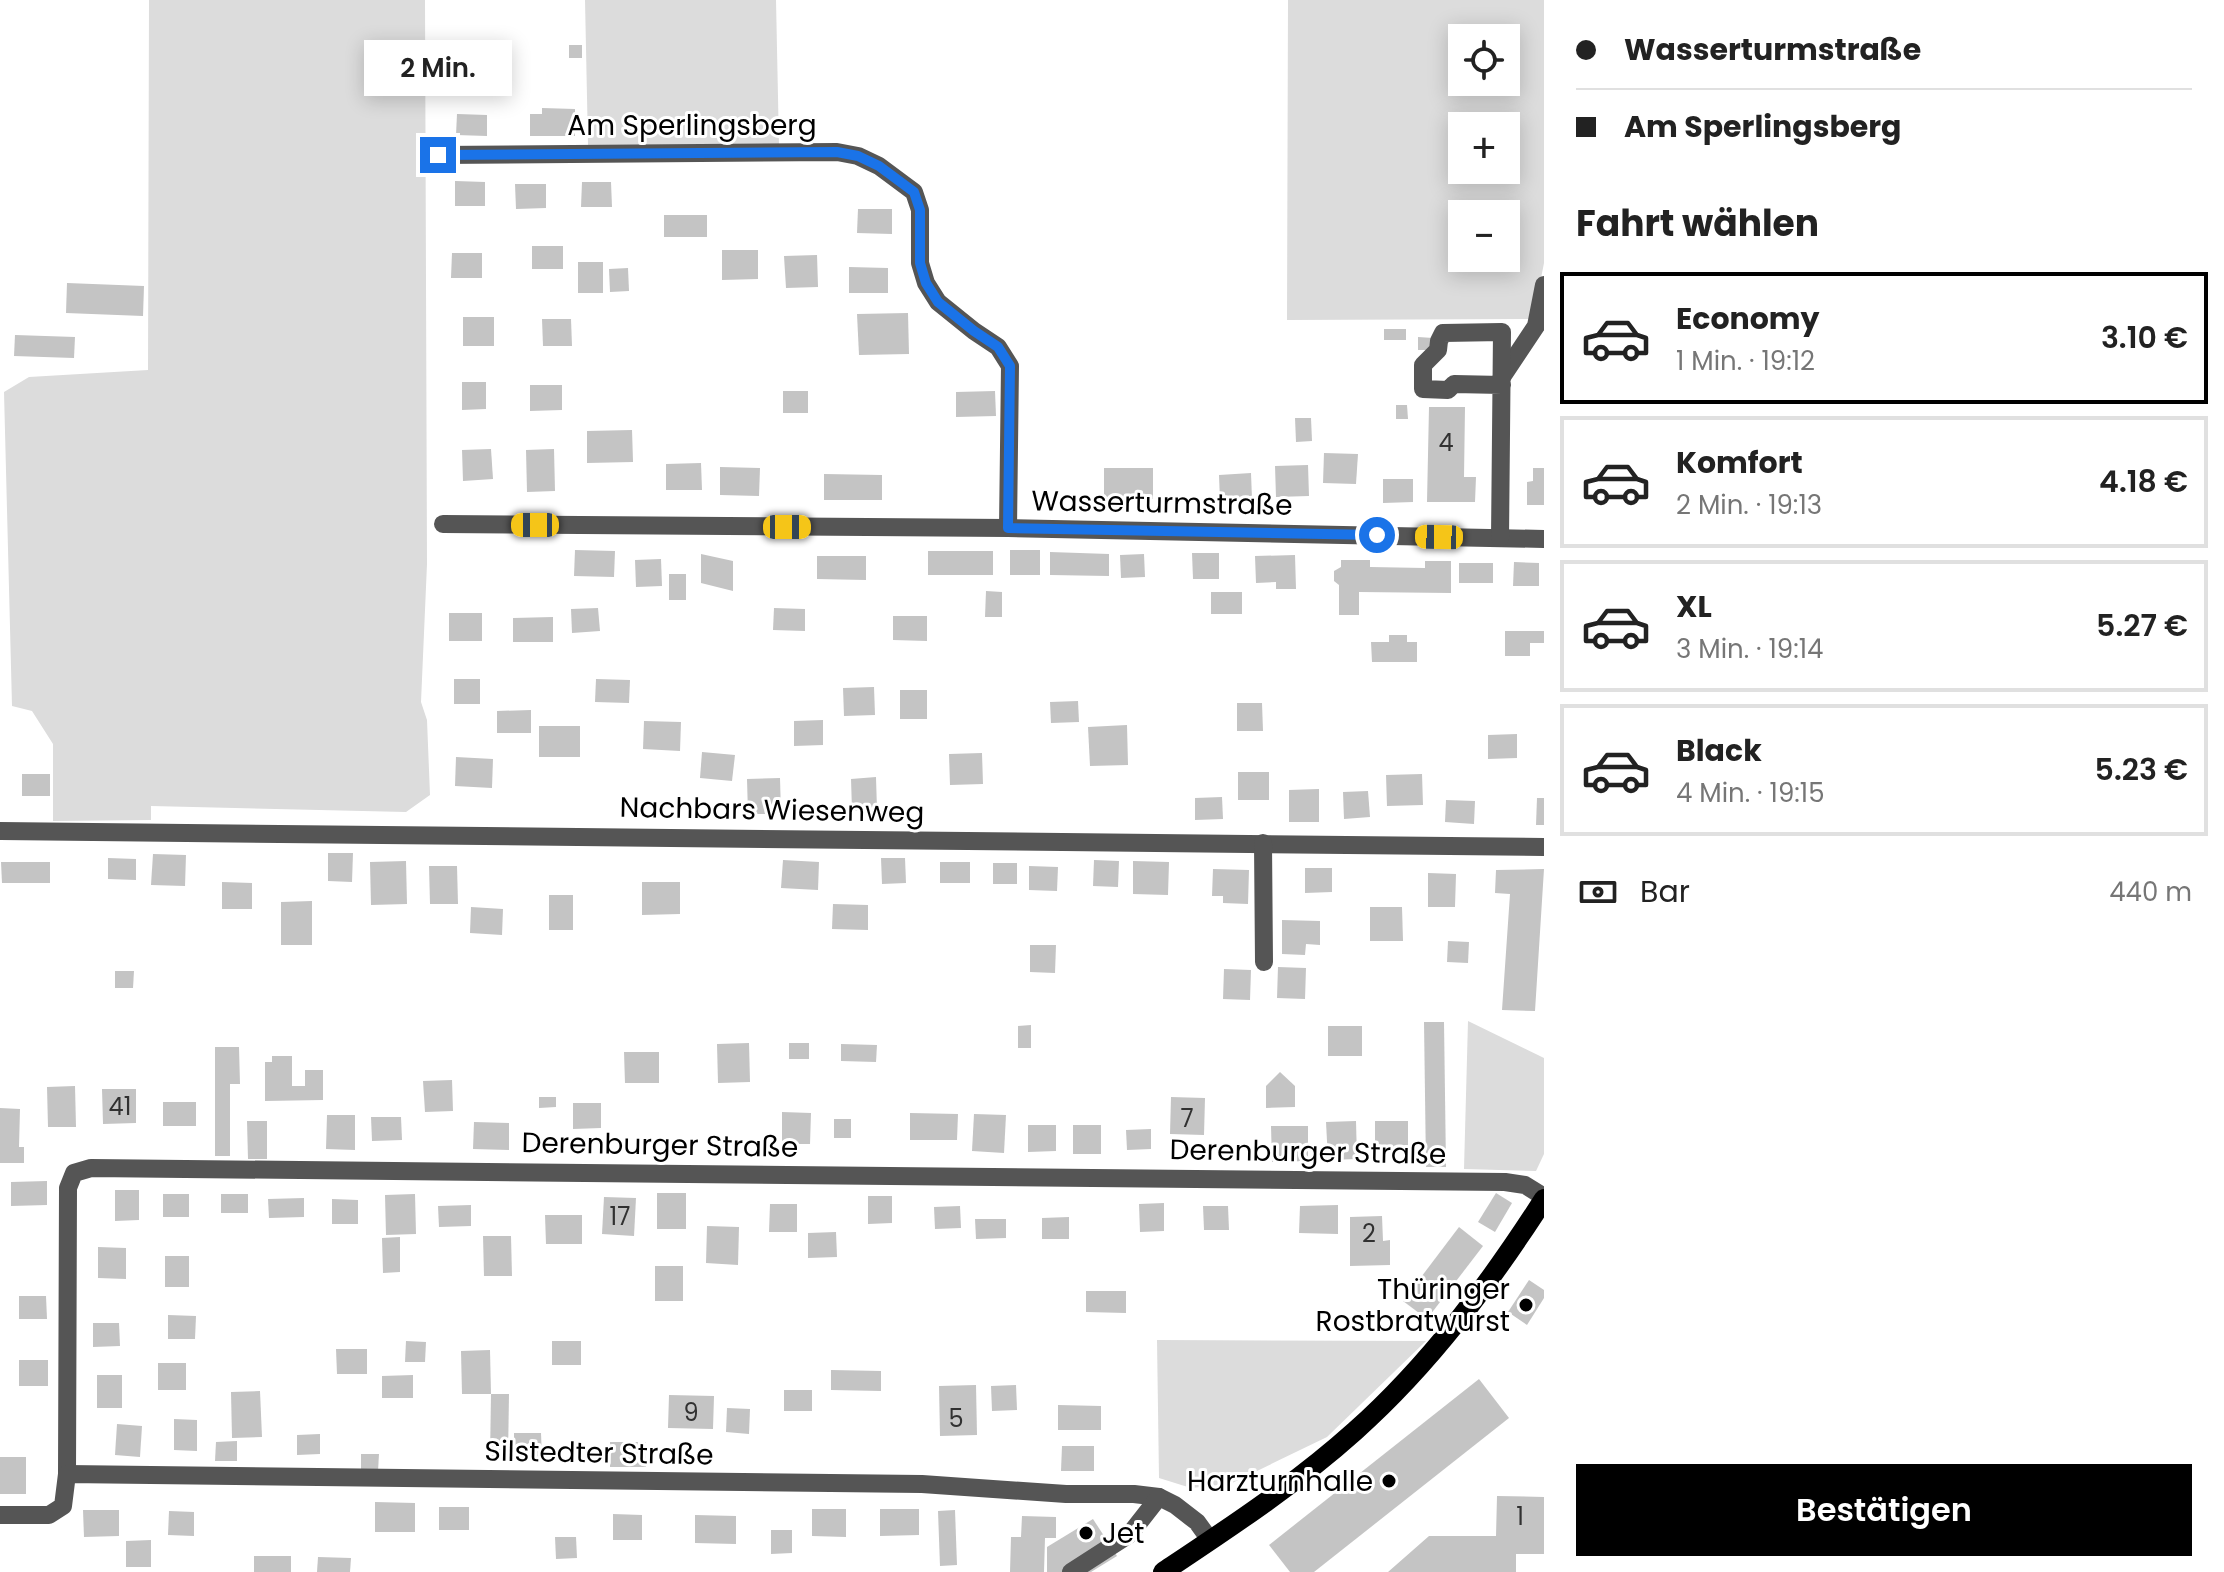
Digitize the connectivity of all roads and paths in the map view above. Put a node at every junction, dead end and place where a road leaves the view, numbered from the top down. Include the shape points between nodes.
1 (438, 155) dead end
2 (1544, 285) edge
3 (1502, 381) junction
4 (443, 524) dead end
5 (1008, 528) junction
6 (1500, 538) junction
7 (1544, 539) edge
8 (0, 831) edge
9 (1263, 843) junction
10 (1544, 847) edge
11 (1264, 962) dead end
12 (1542, 1207) edge
13 (67, 1474) junction
14 (1159, 1497) junction
15 (0, 1515) edge
16 (1210, 1540) junction
17 (1071, 1572) edge
18 (1163, 1572) edge

1 - 5 street, Am Sperlingsberg via 837,152 879,166 914,192 920,210 920,263 938,302 998,347 1010,366
2 - 3 street via 1536,326
3 - 3 street via 1502,332 1443,333 1438,350 1423,365 1423,389
3 - 6 street
4 - 5 street, Wasserturmstraße
5 - 6 street, Wasserturmstraße
6 - 7 street, Wasserturmstraße
8 - 9 street, Nachbars Wiesenweg
9 - 10 street, Nachbars Wiesenweg
9 - 11 street
12 - 13 street, Derenburger Straße via 1525,1185 1505,1182 91,1168 74,1173 68,1188
12 - 16 main road via 1453,1328 1379,1409 1294,1482
13 - 14 street, Silstedter Straße via 922,1484
13 - 15 street via 63,1506 49,1515
14 - 16 street via 1185,1512
14 - 17 street via 1130,1534
16 - 18 main road

